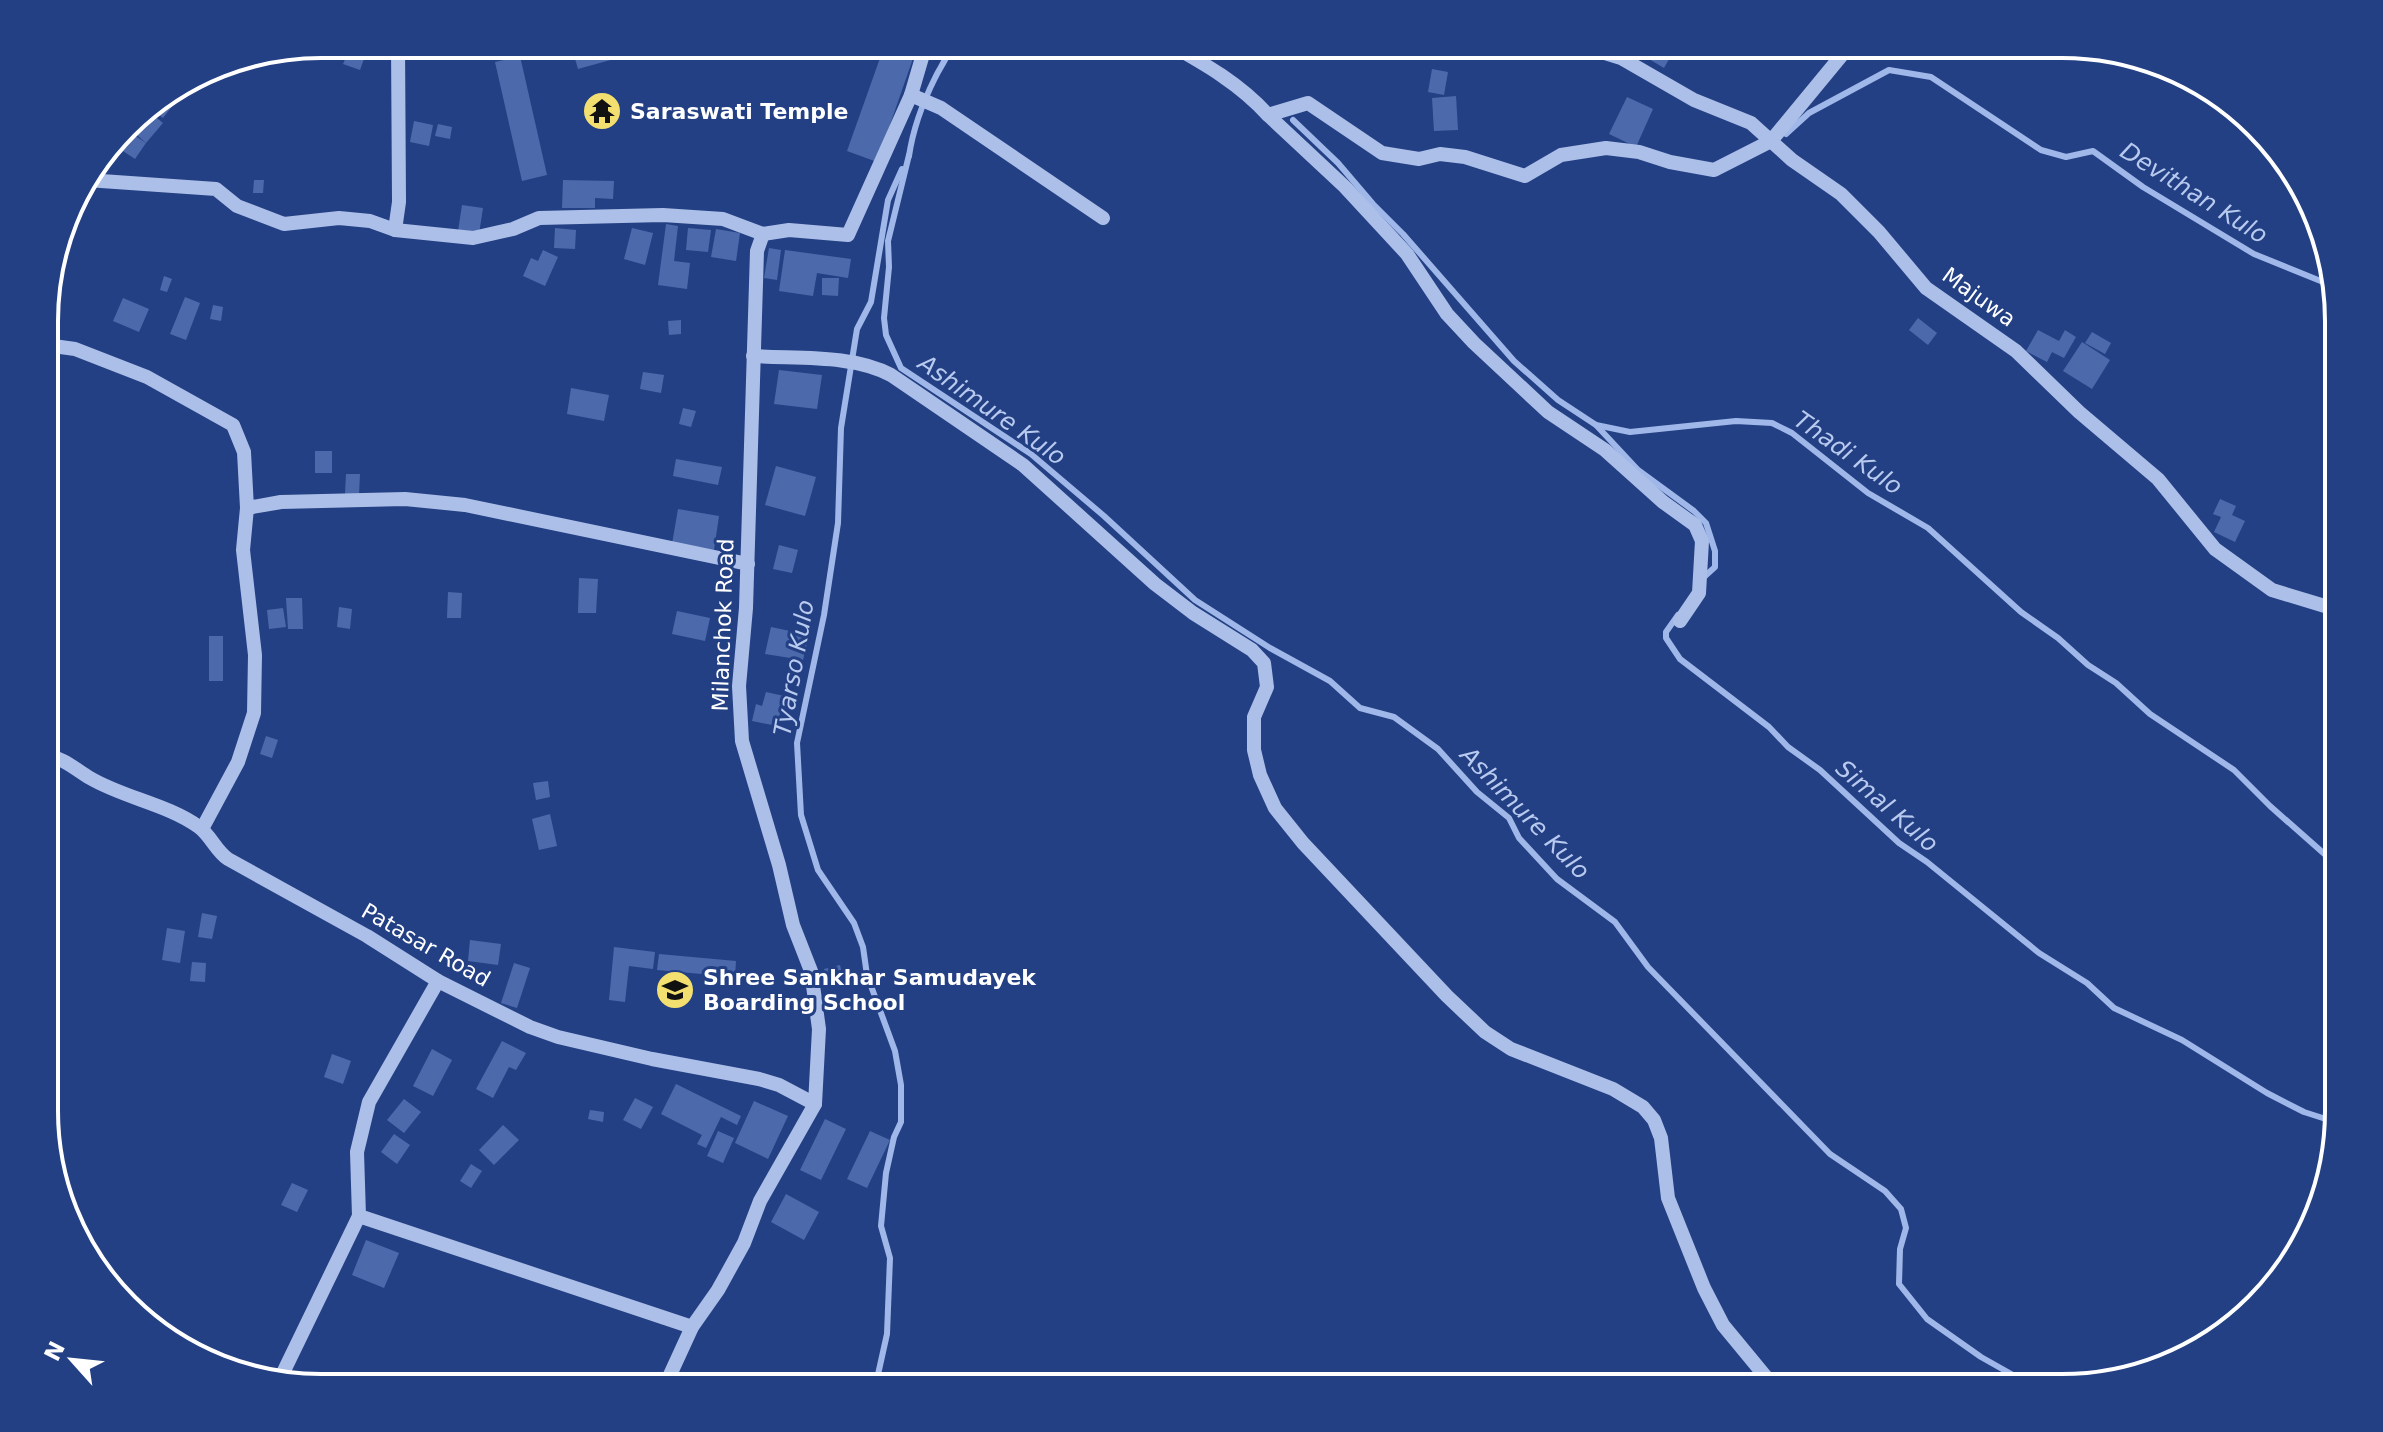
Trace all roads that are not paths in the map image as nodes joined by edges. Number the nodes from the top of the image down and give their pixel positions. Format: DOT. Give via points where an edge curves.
graph roads {
  1 [pos="398,58"];
  2 [pos="922,58"];
  3 [pos="1193,58"];
  4 [pos="1621,58"];
  5 [pos="1839,58"];
  6 [pos="911,95"];
  7 [pos="1272,114"];
  8 [pos="1771,141"];
  9 [pos="99,181"];
  10 [pos="1103,218"];
  11 [pos="395,230"];
  12 [pos="763,234"];
  13 [pos="58,347"];
  14 [pos="753,356"];
  15 [pos="247,508"];
  16 [pos="748,564"];
  17 [pos="2324,606"];
  18 [pos="1680,621"];
  19 [pos="58,758"];
  20 [pos="202,829"];
  21 [pos="438,981"];
  22 [pos="815,1104"];
  23 [pos="359,1216"];
  24 [pos="692,1327"];
  25 [pos="284,1371"];
  26 [pos="1763,1373"];
  27 [pos="671,1374"];
  1 -- 11 [label="street"];
  2 -- 6 [label="street"];
  3 -- 7 [label="street"];
  4 -- 8 [label="street, Majuwa" via="1694,100 1751,123"];
  5 -- 8 [label="street"];
  6 -- 10 [label="street" via="941,108"];
  6 -- 12 [label="street" via="848,235 789,230"];
  7 -- 8 [label="street" via="1308,103 1382,153 1419,159 1440,154 1465,157 1525,176 1561,155 1606,148 1714,170"];
  7 -- 18 [label="street" via="1407,254 1447,314 1474,343 1548,412 1605,450 1695,525 1702,541 1699,593"];
  8 -- 17 [label="street, Majuwa" via="1841,194 1926,288 2016,351 2158,479 2215,549 2272,590"];
  9 -- 11 [label="street" via="216,189 237,206 284,224 339,218"];
  11 -- 12 [label="street" via="473,238 539,218 663,215 723,219"];
  12 -- 14 [label="street, Milanchok Road" via="757,251"];
  13 -- 15 [label="street" via="147,377 233,425 244,452"];
  14 -- 16 [label="street, Milanchok Road"];
  14 -- 26 [label="street" via="875,367 1023,465 1155,584 1252,650 1264,663 1267,687 1254,717 1254,750 1275,808 1485,1032 1511,1049 1613,1089 1643,1107 1661,1138 1668,1198 1704,1288 1723,1325"];
  15 -- 16 [label="street" via="281,502 405,499 465,505"];
  15 -- 20 [label="street" via="243,550 255,655 254,713 238,762"];
  16 -- 22 [label="street, Milanchok Road" via="739,686 742,741 793,925 811,971 819,1029"];
  19 -- 20 [label="street, Patasar Road"];
  20 -- 21 [label="street, Patasar Road" via="228,859"];
  21 -- 22 [label="street, Patasar Road" via="558,1037 759,1079"];
  21 -- 23 [label="street" via="369,1102 357,1152"];
  22 -- 24 [label="street" via="760,1201 744,1243"];
  23 -- 24 [label="street"];
  23 -- 25 [label="street"];
  24 -- 27 [label="street"];
}
